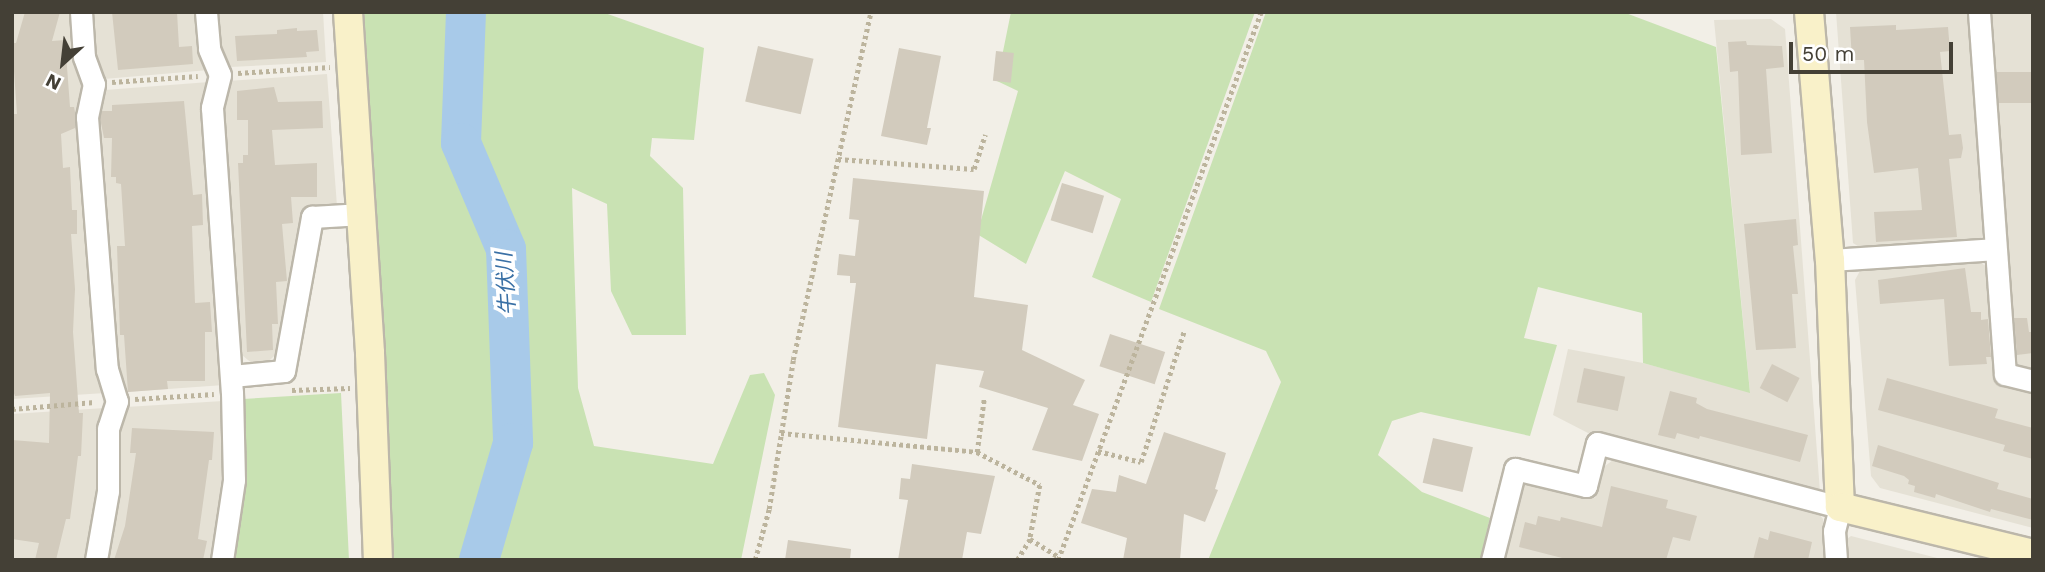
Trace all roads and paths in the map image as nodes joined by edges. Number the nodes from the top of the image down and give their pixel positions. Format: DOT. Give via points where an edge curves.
graph roads {
  1 [pos="81,12"];
  2 [pos="206,12"];
  3 [pos="348,12"];
  4 [pos="871,12"];
  5 [pos="1261,12"];
  6 [pos="1809,12"];
  7 [pos="1979,12"];
  8 [pos="985,135"];
  9 [pos="838,159"];
  10 [pos="362,214"];
  11 [pos="1994,249"];
  12 [pos="1830,260"];
  13 [pos="1184,331"];
  14 [pos="232,376"];
  15 [pos="2033,381"];
  16 [pos="984,399"];
  17 [pos="781,433"];
  18 [pos="1098,451"];
  19 [pos="977,452"];
  20 [pos="1840,507"];
  21 [pos="1030,539"];
  22 [pos="2033,554"];
  23 [pos="1059,558"];
  24 [pos="96,560"];
  25 [pos="222,560"];
  26 [pos="378,560"];
  27 [pos="755,560"];
  28 [pos="1017,560"];
  29 [pos="1492,560"];
  30 [pos="1836,560"];
  1 -- 24 [label="street" via="84,57 94,84 87,117 107,369 117,401 108,428 108,491"];
  2 -- 14 [label="street" via="209,49 220,75 212,108"];
  3 -- 10 [label="street"];
  4 -- 9 [label="path"];
  5 -- 18 [label="path"];
  6 -- 12 [label="street"];
  7 -- 11 [label="street"];
  8 -- 9 [label="path" via="974,169"];
  9 -- 17 [label="path"];
  10 -- 14 [label="street" via="312,217 284,371"];
  10 -- 26 [label="street"];
  11 -- 12 [label="street"];
  11 -- 15 [label="street" via="2005,374"];
  12 -- 20 [label="street"];
  13 -- 18 [label="path" via="1141,462"];
  14 -- 25 [label="street" via="234,480"];
  16 -- 19 [label="path"];
  17 -- 19 [label="path"];
  17 -- 27 [label="path"];
  18 -- 23 [label="path"];
  19 -- 21 [label="path" via="1040,485"];
  20 -- 22 [label="street"];
  20 -- 29 [label="street" via="1597,443 1586,486 1515,469"];
  20 -- 30 [label="street" via="1834,530"];
  21 -- 23 [label="path"];
  21 -- 28 [label="path"];
}
